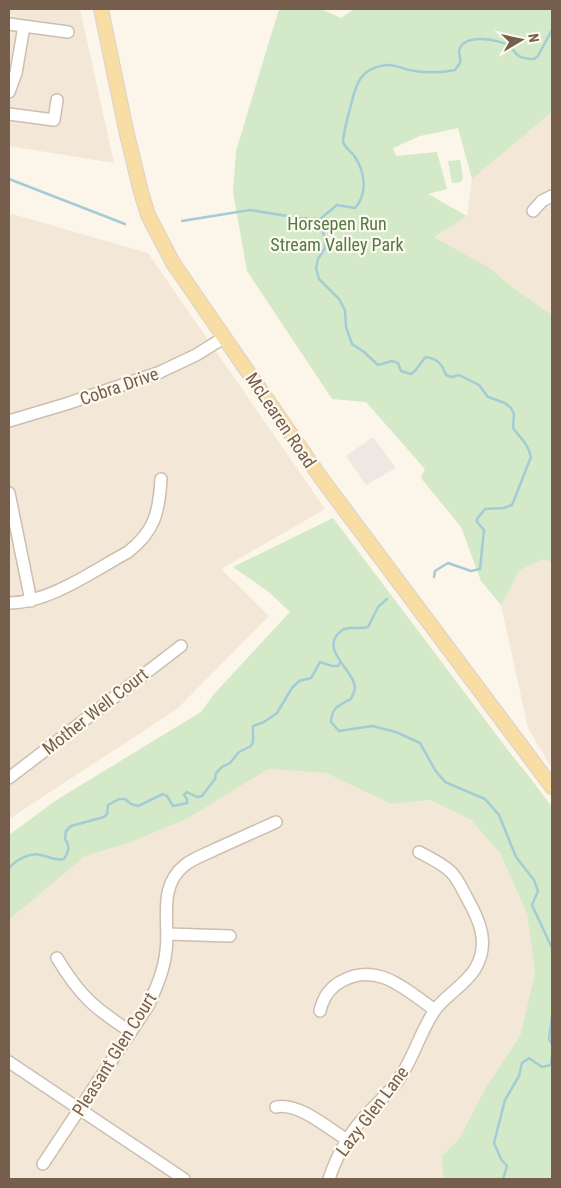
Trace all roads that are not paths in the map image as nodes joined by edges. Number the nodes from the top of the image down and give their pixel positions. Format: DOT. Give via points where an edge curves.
graph roads {
  1 [pos="101,9"];
  2 [pos="9,24"];
  3 [pos="24,26"];
  4 [pos="68,32"];
  5 [pos="9,92"];
  6 [pos="57,100"];
  7 [pos="9,114"];
  8 [pos="552,196"];
  9 [pos="533,211"];
  10 [pos="224,337"];
  11 [pos="9,421"];
  12 [pos="161,479"];
  13 [pos="9,493"];
  14 [pos="31,601"];
  15 [pos="9,603"];
  16 [pos="181,646"];
  17 [pos="9,778"];
  18 [pos="552,787"];
  19 [pos="276,822"];
  20 [pos="419,852"];
  21 [pos="168,934"];
  22 [pos="230,936"];
  23 [pos="57,958"];
  24 [pos="435,1010"];
  25 [pos="320,1012"];
  26 [pos="131,1032"];
  27 [pos="9,1062"];
  28 [pos="276,1107"];
  29 [pos="80,1109"];
  30 [pos="347,1140"];
  31 [pos="43,1164"];
  32 [pos="184,1179"];
  33 [pos="329,1179"];
  1 -- 10 [label="main road, McLearen Road" via="146,209 173,263"];
  2 -- 3 [label="street"];
  3 -- 4 [label="street"];
  3 -- 5 [label="street" via="16,73"];
  6 -- 7 [label="street" via="54,120"];
  8 -- 9 [label="street"];
  10 -- 11 [label="street, Cobra Drive" via="158,373"];
  10 -- 18 [label="main road, McLearen Road" via="326,485"];
  12 -- 14 [label="street" via="157,515 138,545 51,594"];
  13 -- 14 [label="street"];
  14 -- 15 [label="street"];
  16 -- 17 [label="street, Mother Well Court"];
  19 -- 21 [label="street, Pleasant Glen Court" via="192,860 178,872 166,900"];
  20 -- 24 [label="street, Lazy Glen Lane" via="452,872 475,912 482,933 482,951 474,970"];
  21 -- 22 [label="street"];
  21 -- 26 [label="street, Pleasant Glen Court" via="160,979"];
  23 -- 26 [label="street" via="91,1004"];
  24 -- 25 [label="street" via="394,981 367,974 348,978 332,987"];
  24 -- 30 [label="street, Lazy Glen Lane" via="402,1074"];
  26 -- 29 [label="street, Pleasant Glen Court"];
  27 -- 29 [label="street"];
  28 -- 30 [label="street" via="298,1109"];
  29 -- 31 [label="street, Pleasant Glen Court"];
  29 -- 32 [label="street"];
  30 -- 33 [label="street, Lazy Glen Lane"];
}
